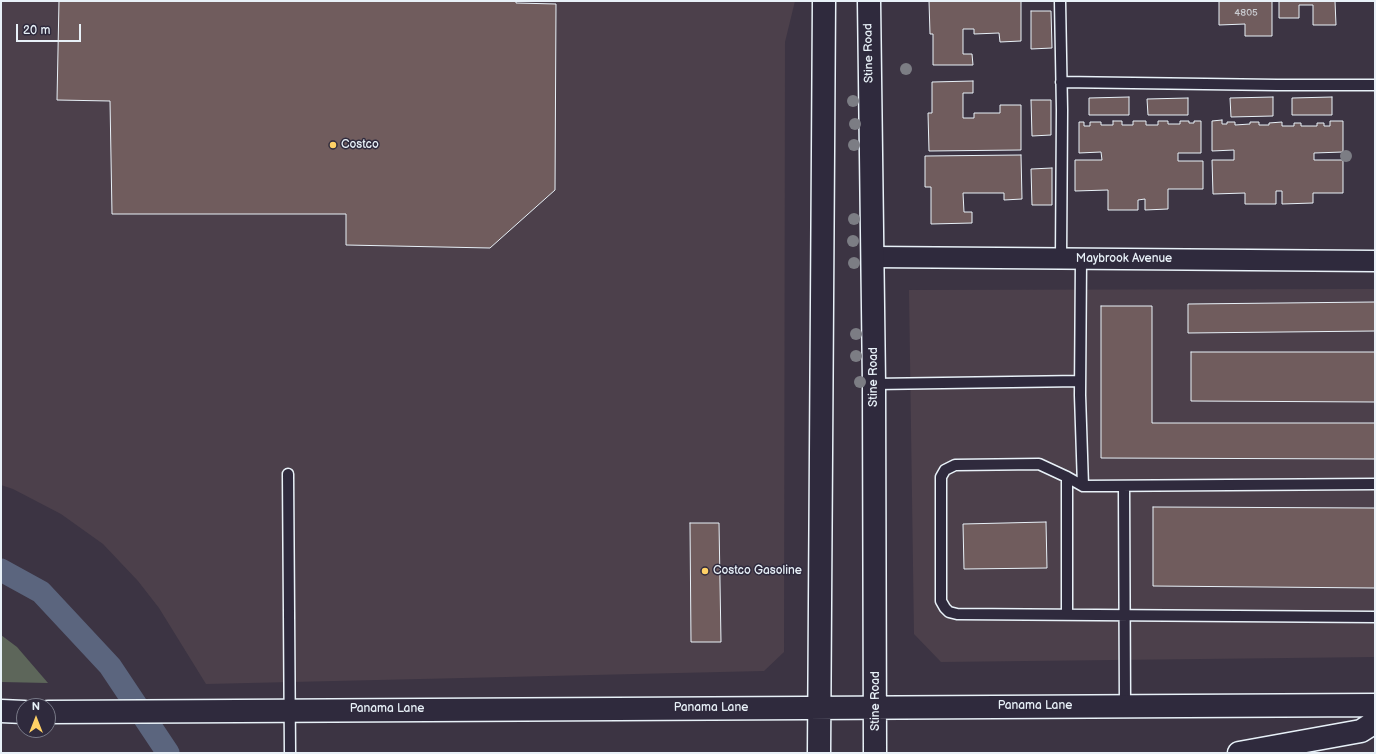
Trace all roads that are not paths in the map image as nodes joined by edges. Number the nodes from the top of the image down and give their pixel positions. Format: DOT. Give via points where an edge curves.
graph roads {
  1 [pos="824,1"];
  2 [pos="867,1"];
  3 [pos="1060,1"];
  4 [pos="1061,82"];
  5 [pos="1375,84"];
  6 [pos="873,257"];
  7 [pos="1061,259"];
  8 [pos="1081,259"];
  9 [pos="1375,261"];
  10 [pos="1080,381"];
  11 [pos="874,384"];
  12 [pos="288,474"];
  13 [pos="1068,477"];
  14 [pos="1375,484"];
  15 [pos="1082,486"];
  16 [pos="1124,486"];
  17 [pos="1067,614"];
  18 [pos="1124,615"];
  19 [pos="1375,617"];
  20 [pos="1375,705"];
  21 [pos="1125,706"];
  22 [pos="876,707"];
  23 [pos="819,708"];
  24 [pos="289,710"];
  25 [pos="1,712"];
  26 [pos="16,712"];
  27 [pos="56,712"];
  28 [pos="1375,722"];
  29 [pos="290,753"];
  30 [pos="819,753"];
  31 [pos="875,753"];
  32 [pos="1239,753"];
  1 -- 23 [label="main road"];
  2 -- 6 [label="main road, Stine Road"];
  3 -- 4 [label="lane"];
  4 -- 5 [label="lane"];
  4 -- 7 [label="lane"];
  6 -- 7 [label="street, Maybrook Avenue"];
  6 -- 11 [label="main road, Stine Road"];
  7 -- 8 [label="street, Maybrook Avenue"];
  8 -- 9 [label="street, Maybrook Avenue"];
  8 -- 10 [label="lane"];
  10 -- 11 [label="lane"];
  10 -- 15 [label="lane"];
  11 -- 22 [label="main road, Stine Road"];
  12 -- 24 [label="lane"];
  13 -- 15 [label="lane"];
  13 -- 17 [label="lane"];
  13 -- 17 [label="lane" via="1039,464 955,465 945,470 941,477 941,601 945,608 957,614"];
  14 -- 16 [label="lane"];
  15 -- 16 [label="lane"];
  16 -- 18 [label="lane"];
  17 -- 18 [label="lane"];
  18 -- 19 [label="lane"];
  18 -- 21 [label="lane"];
  20 -- 21 [label="main road, Panama Lane"];
  21 -- 22 [label="main road, Panama Lane"];
  22 -- 23 [label="main road, Panama Lane"];
  22 -- 31 [label="main road, Stine Road"];
  23 -- 24 [label="main road, Panama Lane"];
  23 -- 30 [label="main road"];
  24 -- 27 [label="main road, Panama Lane"];
  24 -- 29 [label="lane"];
  25 -- 26 [label="main road"];
  28 -- 32 [label="main road" via="1361,732"];
}
